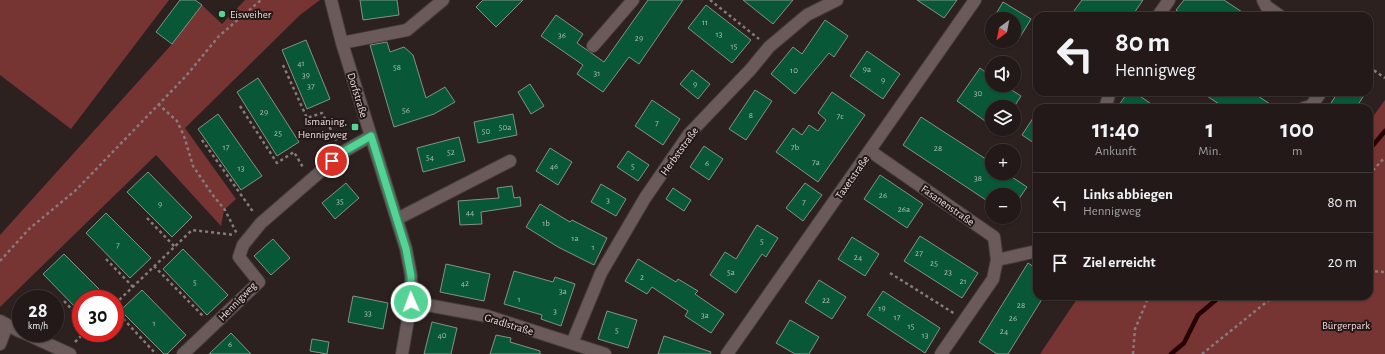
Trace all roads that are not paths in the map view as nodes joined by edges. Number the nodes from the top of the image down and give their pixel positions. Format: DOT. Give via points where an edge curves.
graph roads {
  1 [pos="331,0"];
  2 [pos="443,0"];
  3 [pos="633,0"];
  4 [pos="837,0"];
  5 [pos="975,0"];
  6 [pos="1169,0"];
  7 [pos="1263,0"];
  8 [pos="1161,12"];
  9 [pos="1274,12"];
  10 [pos="342,43"];
  11 [pos="593,46"];
  12 [pos="371,136"];
  13 [pos="870,151"];
  14 [pos="510,161"];
  15 [pos="397,218"];
  16 [pos="1033,251"];
  17 [pos="998,260"];
  18 [pos="411,302"];
  19 [pos="4,323"];
  20 [pos="44,342"];
  21 [pos="572,343"];
  22 [pos="0,344"];
  23 [pos="70,354"];
  24 [pos="183,354"];
  25 [pos="402,354"];
  26 [pos="605,354"];
  27 [pos="727,354"];
  28 [pos="941,354"];
  1 -- 10 [label="street, Dorfstraße"];
  2 -- 10 [label="street" via="407,30"];
  3 -- 11 [label="street"];
  4 -- 21 [label="street, Herbststraße" via="807,15 769,47 689,134 645,198 601,272"];
  5 -- 13 [label="street, Taxetstraße"];
  6 -- 8 [label="street"];
  7 -- 9 [label="street"];
  10 -- 12 [label="street, Dorfstraße"];
  12 -- 15 [label="street, Dorfstraße"];
  12 -- 24 [label="street, Hennigweg" via="343,152 240,240 239,257 259,282"];
  13 -- 17 [label="street, Fasanenstraße" via="994,237"];
  13 -- 27 [label="street, Taxetstraße"];
  14 -- 15 [label="street"];
  15 -- 18 [label="street, Dorfstraße" via="411,276"];
  16 -- 17 [label="street"];
  17 -- 28 [label="street, Fasanenstraße" via="993,279"];
  18 -- 21 [label="street, Gradlstraße" via="487,316"];
  18 -- 25 [label="street, Dorfstraße"];
  19 -- 22 [label="street"];
  20 -- 23 [label="street"];
  21 -- 26 [label="street, Gradlstraße"];
}
